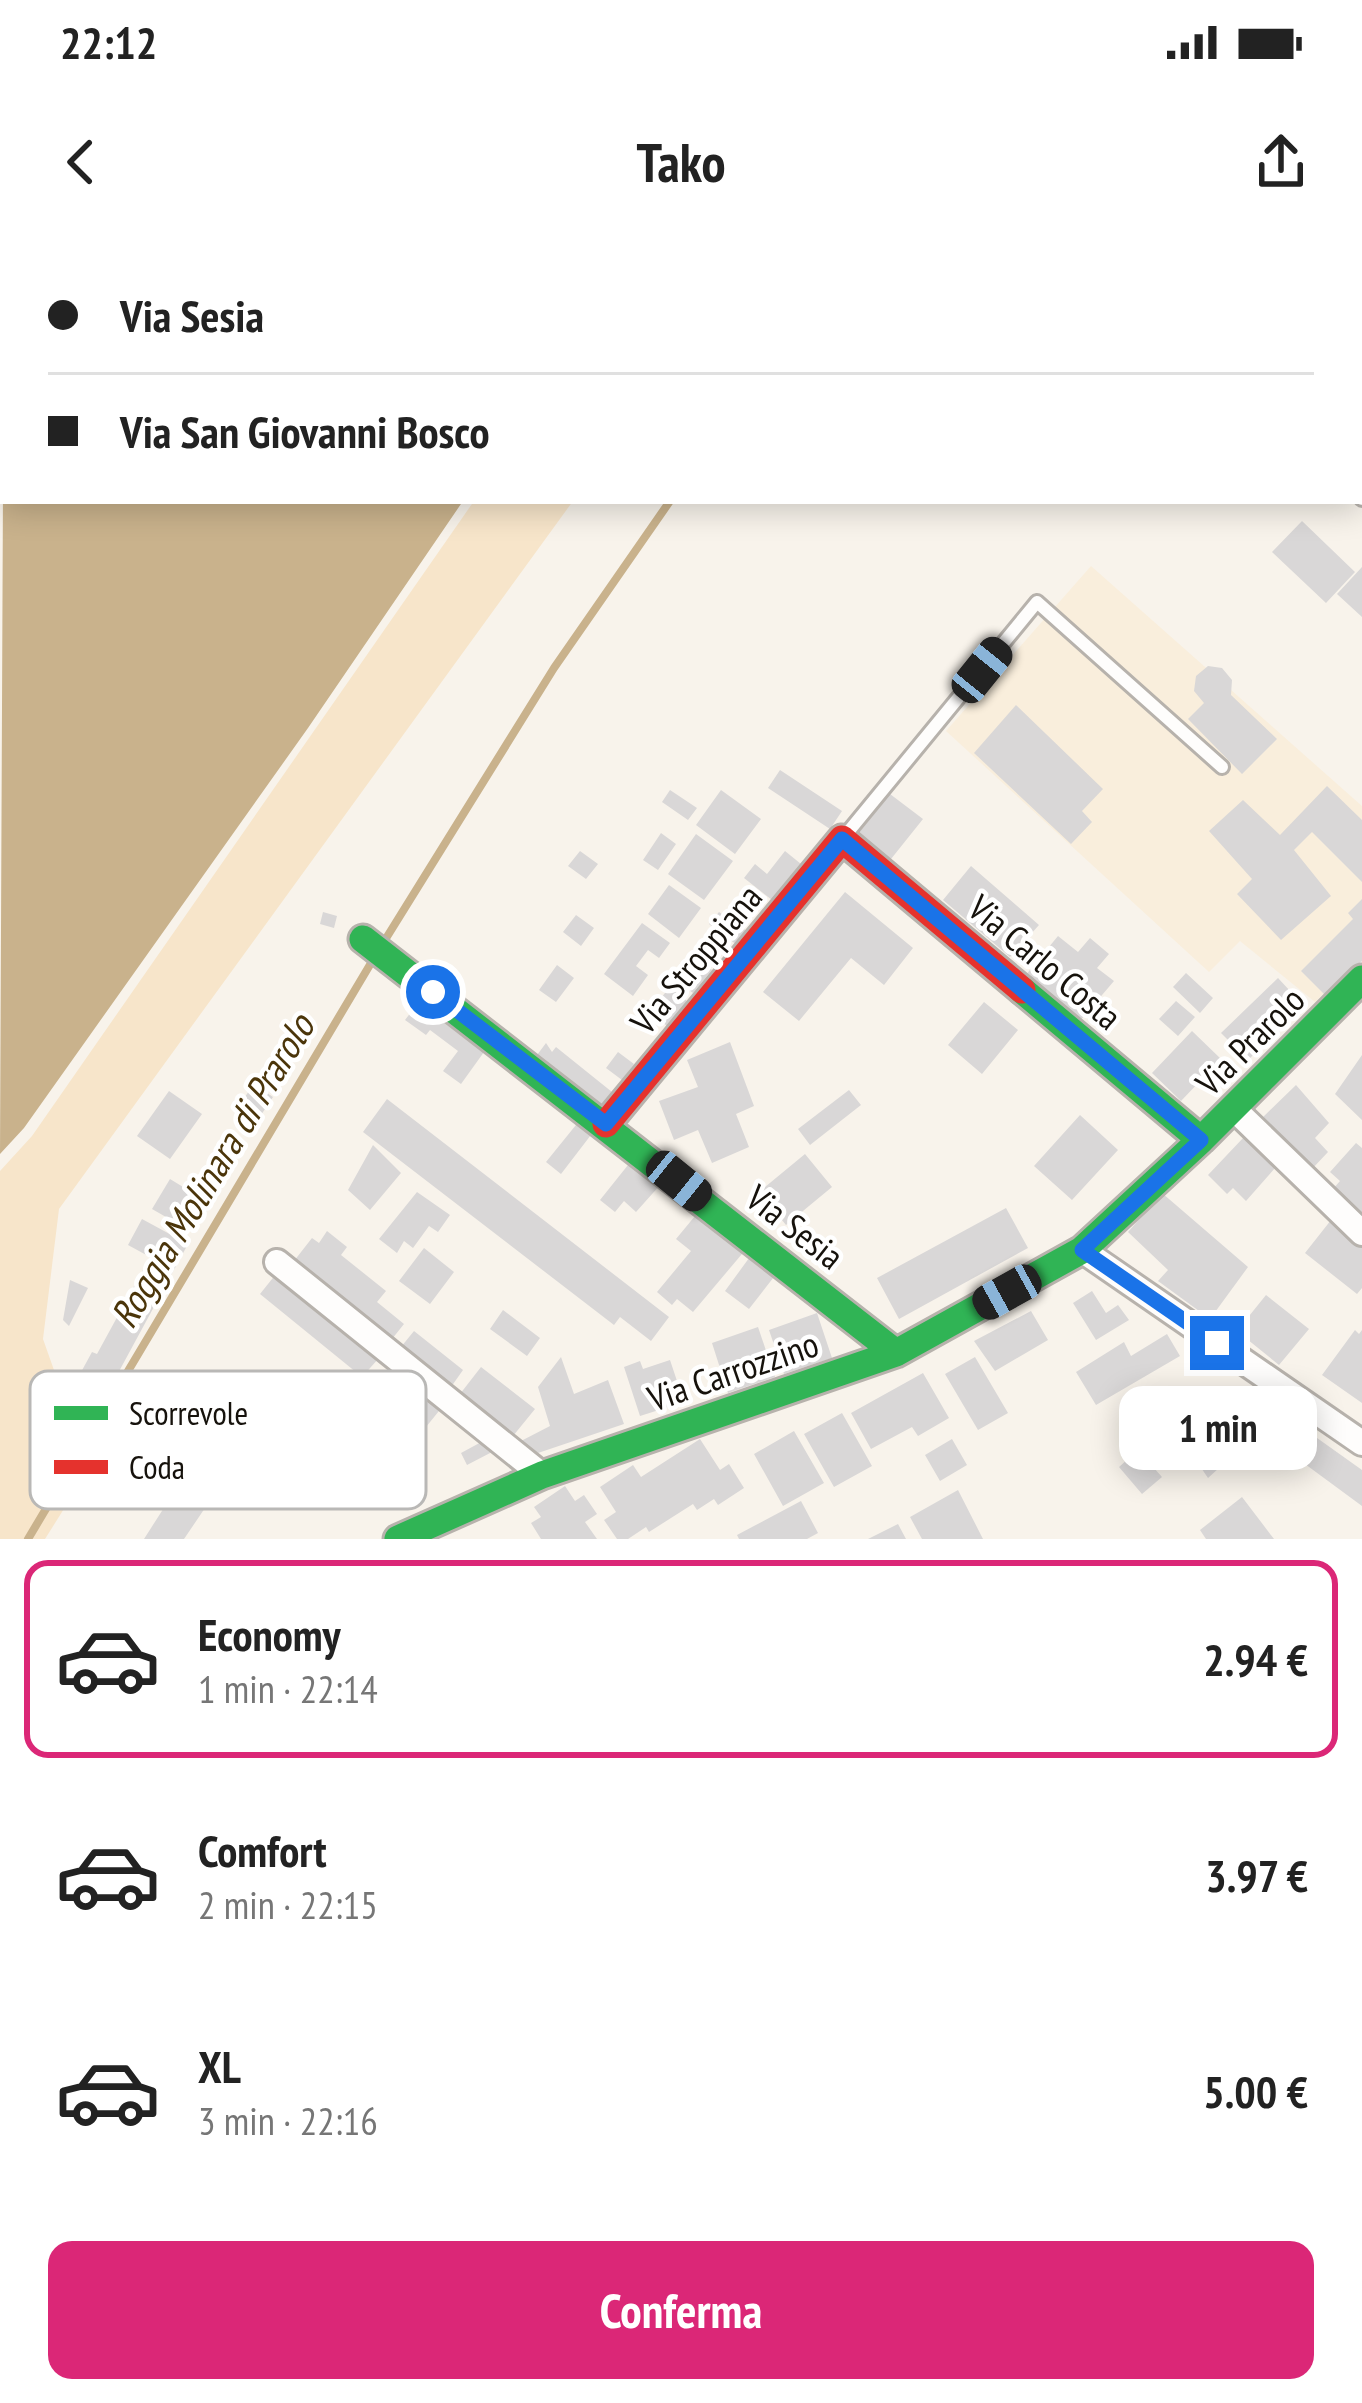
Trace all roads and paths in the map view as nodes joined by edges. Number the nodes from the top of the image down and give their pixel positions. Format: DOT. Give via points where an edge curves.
graph roads {
  1 [pos="1222,767"];
  2 [pos="842,839"];
  3 [pos="364,939"];
  4 [pos="1362,979"];
  5 [pos="1234,1108"];
  6 [pos="606,1124"];
  7 [pos="1201,1140"];
  8 [pos="1362,1233"];
  9 [pos="1082,1250"];
  10 [pos="277,1262"];
  11 [pos="896,1353"];
  12 [pos="413,1371"];
  13 [pos="426,1382"];
  14 [pos="1362,1443"];
  15 [pos="542,1475"];
  16 [pos="398,1539"];
  1 -- 2 [label="lane" via="1037,602"];
  2 -- 6 [label="street, Via Stroppiana"];
  2 -- 7 [label="street, Via Carlo Costa"];
  3 -- 6 [label="street, Via Sesia"];
  4 -- 5 [label="street, Via Prarolo"];
  5 -- 7 [label="street, Via Prarolo"];
  5 -- 8 [label="street"];
  6 -- 11 [label="street, Via Sesia"];
  7 -- 9 [label="street, Via Prarolo"];
  9 -- 11 [label="street, Via Carrozzino"];
  9 -- 14 [label="street"];
  10 -- 12 [label="street"];
  11 -- 15 [label="street, Via Carrozzino"];
  13 -- 15 [label="street"];
  15 -- 16 [label="street, Via Carrozzino"];
}
